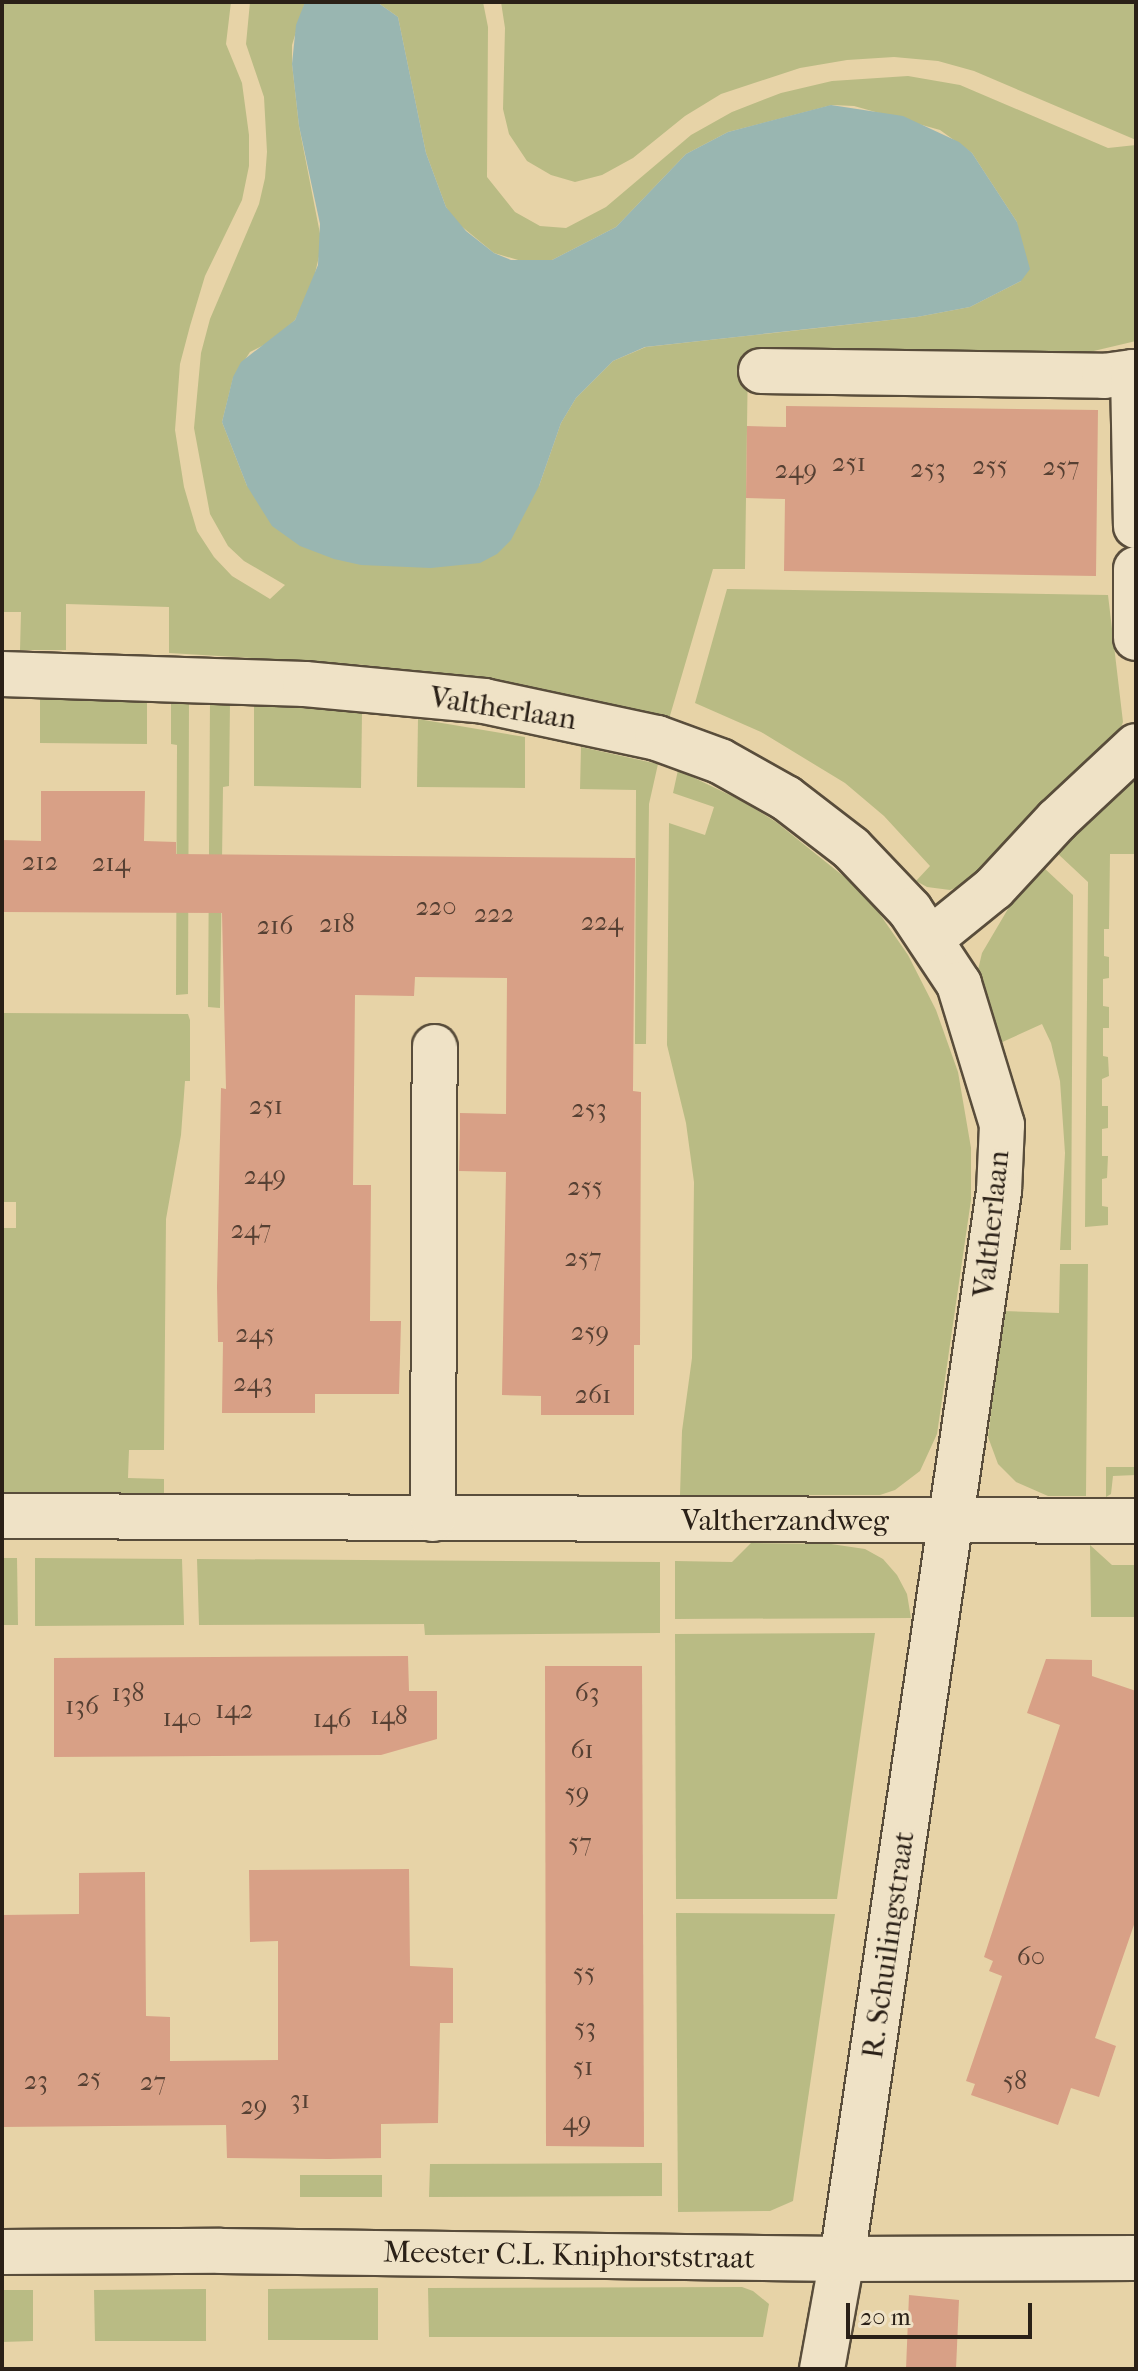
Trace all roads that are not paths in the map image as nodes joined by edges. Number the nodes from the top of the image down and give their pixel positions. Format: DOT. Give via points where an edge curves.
graph roads {
  1 [pos="761,371"];
  2 [pos="1135,372"];
  3 [pos="1136,526"];
  4 [pos="1136,569"];
  5 [pos="1136,638"];
  6 [pos="2,674"];
  7 [pos="1136,746"];
  8 [pos="931,939"];
  9 [pos="435,1047"];
  10 [pos="2,1516"];
  11 [pos="433,1519"];
  12 [pos="952,1521"];
  13 [pos="1136,1521"];
  14 [pos="2,2252"];
  15 [pos="1136,2258"];
  16 [pos="842,2259"];
  17 [pos="822,2369"];
  1 -- 2 [label="street" via="1104,376"];
  2 -- 3 [label="street"];
  4 -- 5 [label="street"];
  6 -- 8 [label="street, Valtherlaan" via="335,686 484,701 657,738 720,761 786,798 851,848"];
  7 -- 8 [label="street" via="994,888"];
  8 -- 12 [label="street, Valtherlaan" via="959,984 1002,1125 999,1191"];
  9 -- 11 [label="street"];
  10 -- 11 [label="street, Valtherzandweg"];
  11 -- 12 [label="street, Valtherzandweg"];
  12 -- 13 [label="street, Valtherzandweg"];
  12 -- 16 [label="street, R. Schuilingstraat"];
  14 -- 16 [label="street, Meester C.L. Kniphorststraat"];
  15 -- 16 [label="street, Meester C.L. Kniphorststraat"];
  16 -- 17 [label="street, R. Schuilingstraat"];
}
